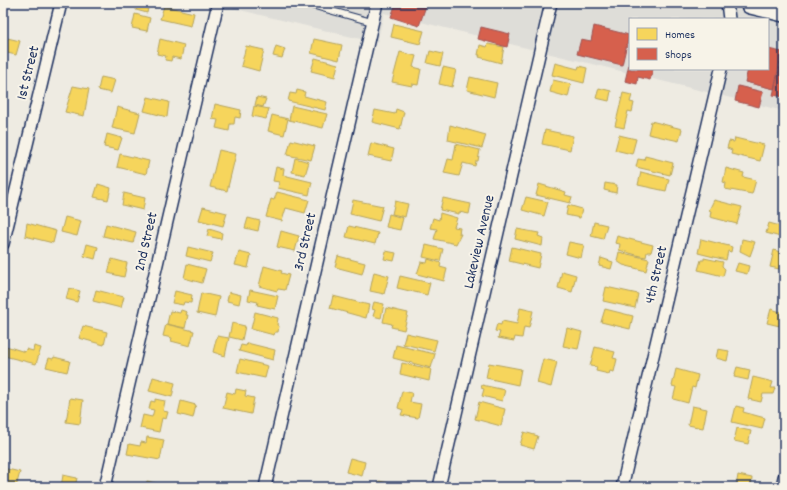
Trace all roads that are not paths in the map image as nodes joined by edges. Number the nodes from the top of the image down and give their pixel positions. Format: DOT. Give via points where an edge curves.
graph roads {
  1 [pos="62,3"];
  2 [pos="218,3"];
  3 [pos="304,3"];
  4 [pos="377,3"];
  5 [pos="551,3"];
  6 [pos="727,3"];
  7 [pos="751,3"];
  8 [pos="784,11"];
  9 [pos="729,18"];
  10 [pos="372,22"];
  11 [pos="721,70"];
  12 [pos="3,244"];
  13 [pos="784,477"];
  14 [pos="105,487"];
  15 [pos="264,487"];
  16 [pos="439,487"];
  17 [pos="622,487"];
  18 [pos="782,487"];
  1 -- 12 [label="street, 1st Street"];
  2 -- 14 [label="street, 2nd Street"];
  3 -- 10 [label="lane"];
  4 -- 10 [label="street, 3rd Street"];
  5 -- 16 [label="street, Lakeview Avenue"];
  6 -- 9 [label="street"];
  7 -- 8 [label="highway"];
  10 -- 15 [label="street, 3rd Street"];
  11 -- 17 [label="street, 4th Street"];
  13 -- 18 [label="street"];
}
